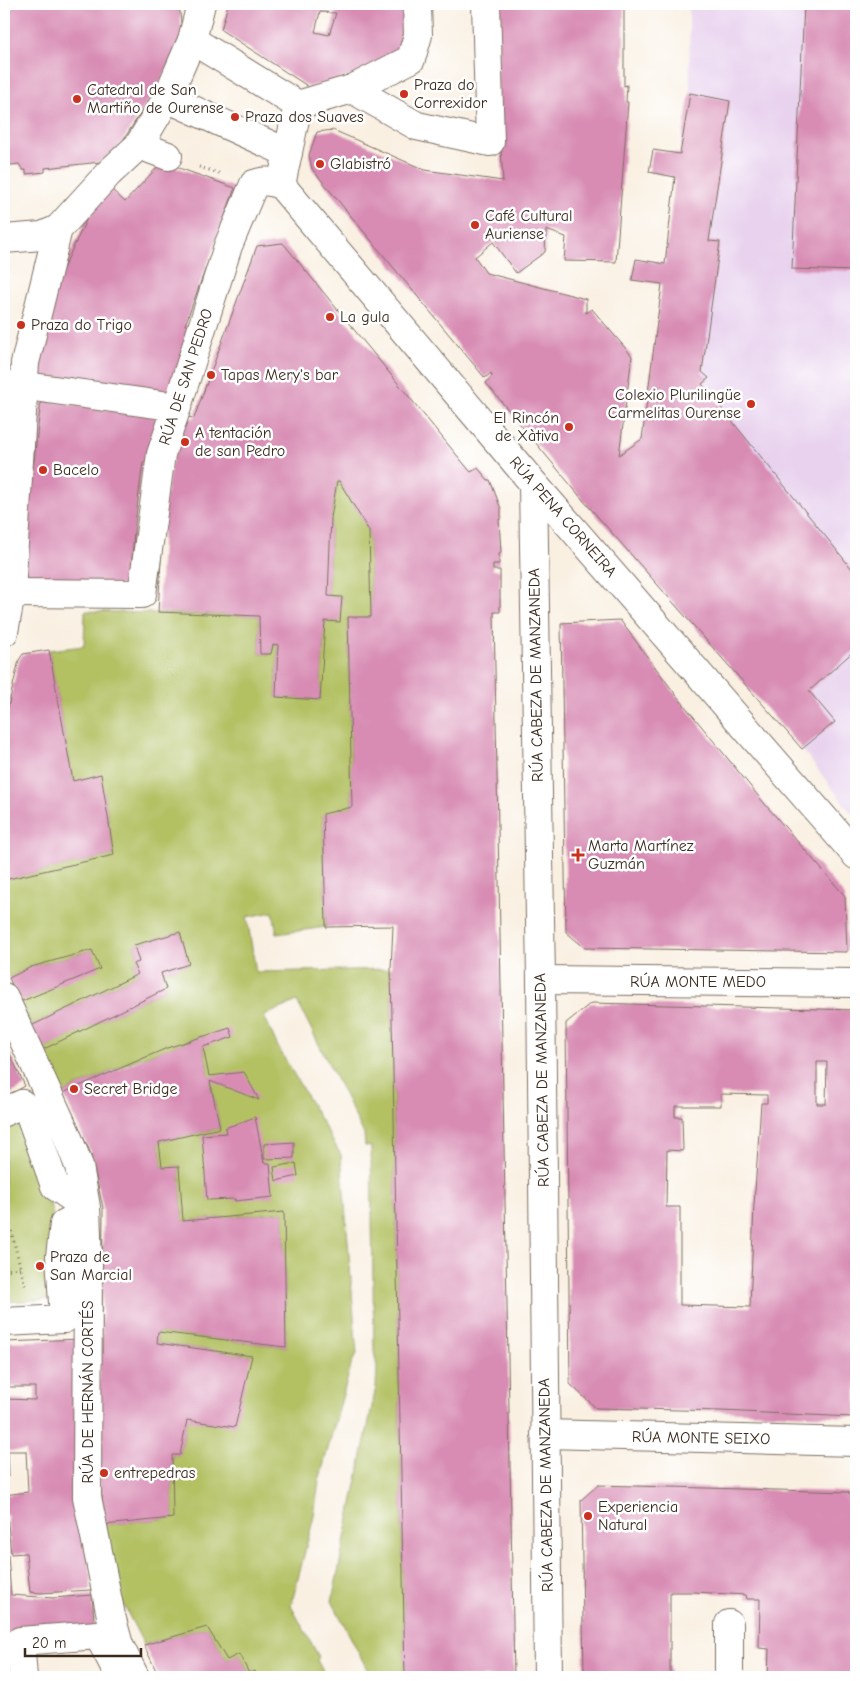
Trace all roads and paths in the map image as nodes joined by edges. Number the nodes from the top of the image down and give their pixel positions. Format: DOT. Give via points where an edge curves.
graph roads {
  1 [pos="201,4"];
  2 [pos="417,4"];
  3 [pos="486,4"];
  4 [pos="192,40"];
  5 [pos="352,89"];
  6 [pos="167,98"];
  7 [pos="304,104"];
  8 [pos="138,145"];
  9 [pos="288,153"];
  10 [pos="168,156"];
  11 [pos="261,183"];
  12 [pos="58,229"];
  13 [pos="4,239"];
  14 [pos="13,385"];
  15 [pos="178,408"];
  16 [pos="533,483"];
  17 [pos="11,594"];
  18 [pos="4,632"];
  19 [pos="856,855"];
  20 [pos="540,980"];
  21 [pos="856,983"];
  22 [pos="4,997"];
  23 [pos="4,1112"];
  24 [pos="4,1202"];
  25 [pos="85,1209"];
  26 [pos="6,1218"];
  27 [pos="26,1292"];
  28 [pos="4,1322"];
  29 [pos="545,1434"];
  30 [pos="856,1442"];
  31 [pos="728,1624"];
  32 [pos="108,1658"];
  33 [pos="23,1677"];
  34 [pos="120,1677"];
  35 [pos="135,1677"];
  36 [pos="548,1677"];
  37 [pos="729,1677"];
  1 -- 4 [label="street"];
  2 -- 5 [label="street" via="418,36 411,59"];
  3 -- 5 [label="street" via="490,142 417,126"];
  4 -- 6 [label="street"];
  4 -- 7 [label="street"];
  5 -- 7 [label="street"];
  6 -- 8 [label="street"];
  6 -- 9 [label="street"];
  7 -- 9 [label="street"];
  8 -- 10 [label="street"];
  8 -- 12 [label="street"];
  9 -- 11 [label="street"];
  10 -- 11 [label="path"];
  11 -- 15 [label="street, RÚA DE SAN PEDRO" via="228,246"];
  11 -- 16 [label="street, RÚA PENA CORNEIRA"];
  12 -- 13 [label="street" via="42,236"];
  12 -- 14 [label="street" via="24,363"];
  14 -- 15 [label="street"];
  14 -- 17 [label="street"];
  15 -- 17 [label="street, RÚA DE SAN PEDRO" via="161,454 142,594"];
  16 -- 19 [label="street, RÚA PENA CORNEIRA"];
  16 -- 20 [label="street, RÚA CABEZA DE MANZANEDA"];
  17 -- 18 [label="street"];
  20 -- 21 [label="street, RÚA MONTE MEDO"];
  20 -- 29 [label="street, RÚA CABEZA DE MANZANEDA"];
  22 -- 25 [label="street, RÚA DE HERNÁN CORTÉS" via="79,1166"];
  23 -- 25 [label="street" via="22,1104 28,1109 55,1186"];
  24 -- 26 [label="path"];
  25 -- 28 [label="street" via="64,1224 60,1256 64,1319"];
  25 -- 32 [label="street, RÚA DE HERNÁN CORTÉS" via="89,1314 87,1497 111,1616"];
  26 -- 27 [label="path"];
  29 -- 30 [label="street, RÚA MONTE SEIXO"];
  29 -- 36 [label="street, RÚA CABEZA DE MANZANEDA"];
  31 -- 37 [label="street"];
  32 -- 33 [label="street" via="98,1635 20,1642"];
  32 -- 34 [label="street"];
  32 -- 35 [label="street, RÚA DE HERNÁN CORTÉS"];
}
